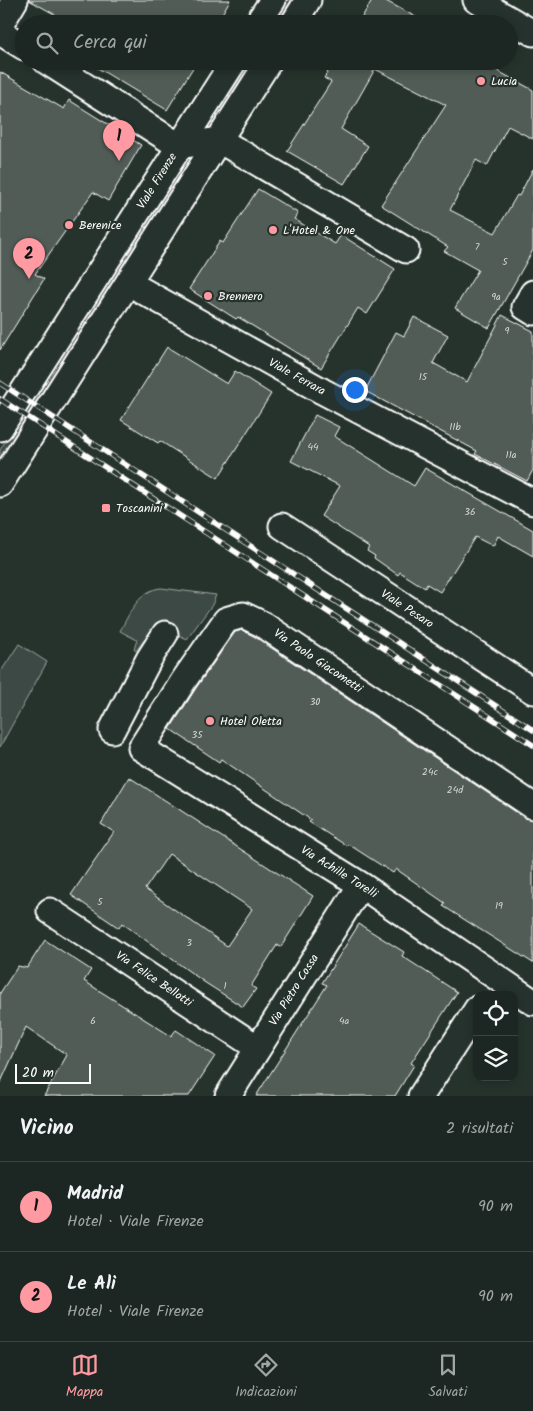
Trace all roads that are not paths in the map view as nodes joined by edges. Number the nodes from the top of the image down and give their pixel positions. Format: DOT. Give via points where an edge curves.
graph roads {
  1 [pos="15,0"];
  2 [pos="273,0"];
  3 [pos="308,0"];
  4 [pos="476,0"];
  5 [pos="264,15"];
  6 [pos="299,15"];
  7 [pos="502,15"];
  8 [pos="518,24"];
  9 [pos="0,25"];
  10 [pos="0,32"];
  11 [pos="533,33"];
  12 [pos="15,41"];
  13 [pos="60,70"];
  14 [pos="228,70"];
  15 [pos="263,70"];
  16 [pos="219,140"];
  17 [pos="179,146"];
  18 [pos="406,250"];
  19 [pos="141,290"];
  20 [pos="533,293"];
  21 [pos="533,312"];
  22 [pos="0,428"];
  23 [pos="0,484"];
  24 [pos="533,502"];
  25 [pos="282,526"];
  26 [pos="165,634"];
  27 [pos="149,659"];
  28 [pos="184,680"];
  29 [pos="533,691"];
  30 [pos="112,730"];
  31 [pos="141,748"];
  32 [pos="533,806"];
  33 [pos="361,885"];
  34 [pos="50,910"];
  35 [pos="491,986"];
  36 [pos="533,1002"];
  37 [pos="473,1015"];
  38 [pos="258,1048"];
  39 [pos="228,1096"];
  40 [pos="421,1096"];
  1 -- 9 [label="street"];
  2 -- 5 [label="street"];
  3 -- 6 [label="street"];
  4 -- 7 [label="street"];
  8 -- 11 [label="street"];
  10 -- 12 [label="street"];
  13 -- 17 [label="street"];
  14 -- 17 [label="street, Viale Firenze"];
  15 -- 16 [label="street"];
  16 -- 17 [label="street"];
  16 -- 18 [label="street"];
  16 -- 23 [label="street"];
  17 -- 22 [label="street, Viale Firenze"];
  19 -- 24 [label="street, Viale Ferrara" via="322,391"];
  20 -- 21 [label="street" via="525,307"];
  25 -- 29 [label="street, Viale Pesaro"];
  26 -- 27 [label="street"];
  27 -- 28 [label="street"];
  27 -- 30 [label="street"];
  28 -- 31 [label="street, Via Paolo Giacometti"];
  28 -- 32 [label="street, Via Paolo Giacometti" via="226,620 243,616 262,624"];
  31 -- 33 [label="street, Via Achille Torelli"];
  33 -- 35 [label="street, Via Achille Torelli"];
  33 -- 38 [label="street, Via Pietro Cossa"];
  34 -- 38 [label="street, Via Felice Bellotti"];
  35 -- 36 [label="street, Via Achille Torelli"];
  37 -- 40 [label="street"];
  38 -- 39 [label="street, Via Pietro Cossa"];
}
